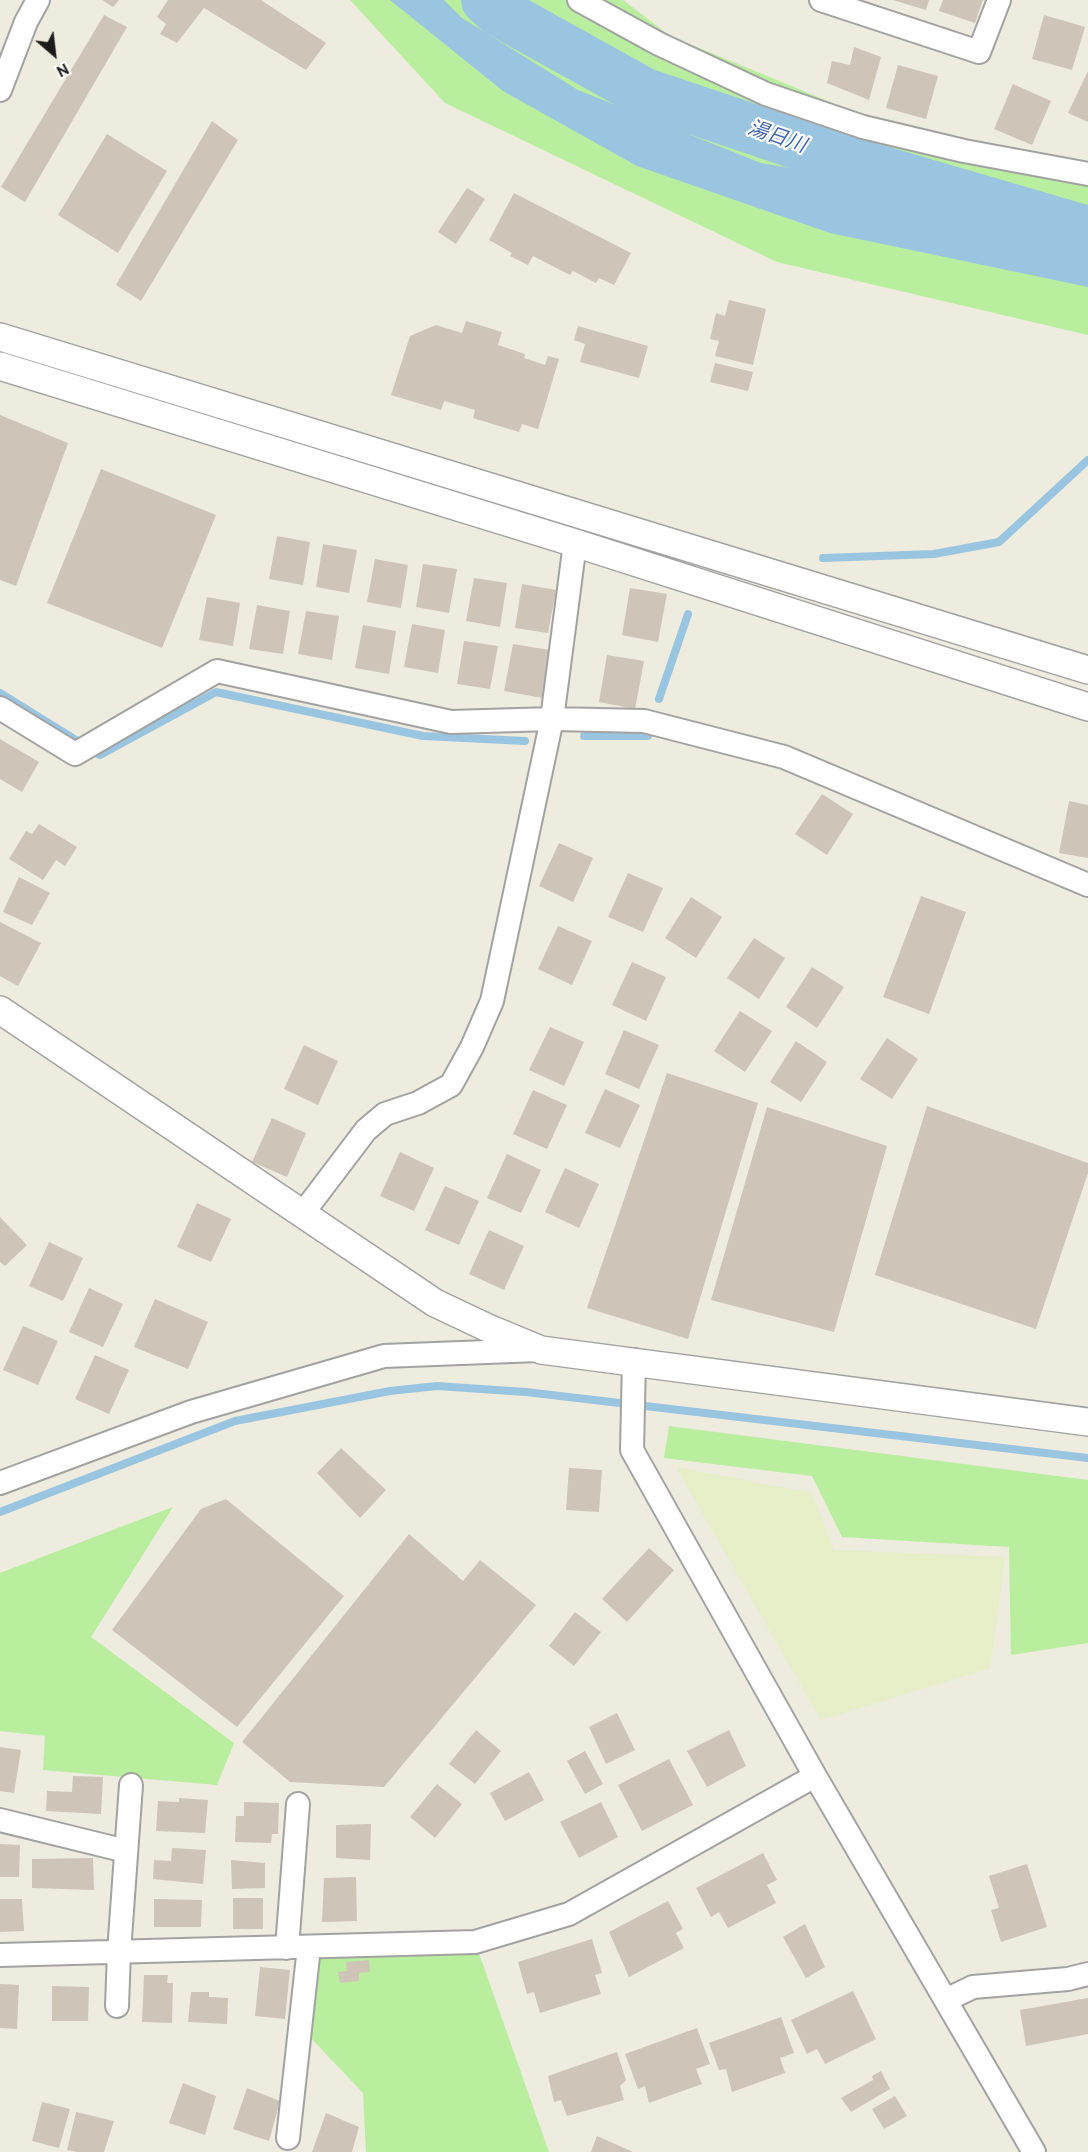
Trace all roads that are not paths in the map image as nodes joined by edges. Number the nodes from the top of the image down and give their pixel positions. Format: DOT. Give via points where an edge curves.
graph roads {
  1 [pos="38,0"];
  2 [pos="579,0"];
  3 [pos="820,0"];
  4 [pos="999,0"];
  5 [pos="0,90"];
  6 [pos="1088,174"];
  7 [pos="0,337"];
  8 [pos="0,366"];
  9 [pos="575,543"];
  10 [pos="1088,670"];
  11 [pos="1088,707"];
  12 [pos="0,708"];
  13 [pos="552,719"];
  14 [pos="1088,885"];
  15 [pos="0,1010"];
  16 [pos="303,1213"];
  17 [pos="542,1350"];
  18 [pos="633,1373"];
  19 [pos="1088,1422"];
  20 [pos="0,1483"];
  21 [pos="815,1776"];
  22 [pos="131,1785"];
  23 [pos="298,1804"];
  24 [pos="0,1820"];
  25 [pos="126,1851"];
  26 [pos="298,1947"];
  27 [pos="119,1952"];
  28 [pos="0,1955"];
  29 [pos="1088,1974"];
  30 [pos="946,2000"];
  31 [pos="117,2006"];
  32 [pos="288,2138"];
  33 [pos="1034,2152"];
  1 -- 5 [label="street"];
  2 -- 6 [label="street" via="744,84 841,120 964,152"];
  3 -- 4 [label="street" via="979,52"];
  7 -- 10 [label="street"];
  8 -- 9 [label="street"];
  9 -- 11 [label="street"];
  9 -- 13 [label="street"];
  12 -- 13 [label="street" via="75,754 217,670 451,722"];
  13 -- 14 [label="street" via="644,721 784,757"];
  13 -- 16 [label="street" via="492,1001 472,1047 451,1085 418,1103 385,1114 366,1130"];
  15 -- 16 [label="street"];
  16 -- 17 [label="street" via="435,1303"];
  17 -- 18 [label="street"];
  17 -- 20 [label="street" via="384,1356 190,1412"];
  18 -- 19 [label="street"];
  18 -- 21 [label="street" via="632,1450"];
  21 -- 26 [label="street" via="569,1914 475,1942"];
  21 -- 30 [label="street"];
  22 -- 25 [label="street"];
  23 -- 26 [label="street"];
  24 -- 25 [label="street"];
  25 -- 27 [label="street"];
  26 -- 27 [label="street"];
  26 -- 32 [label="street"];
  27 -- 28 [label="street"];
  27 -- 31 [label="street"];
  29 -- 30 [label="street" via="973,1987"];
  30 -- 33 [label="street"];
}
